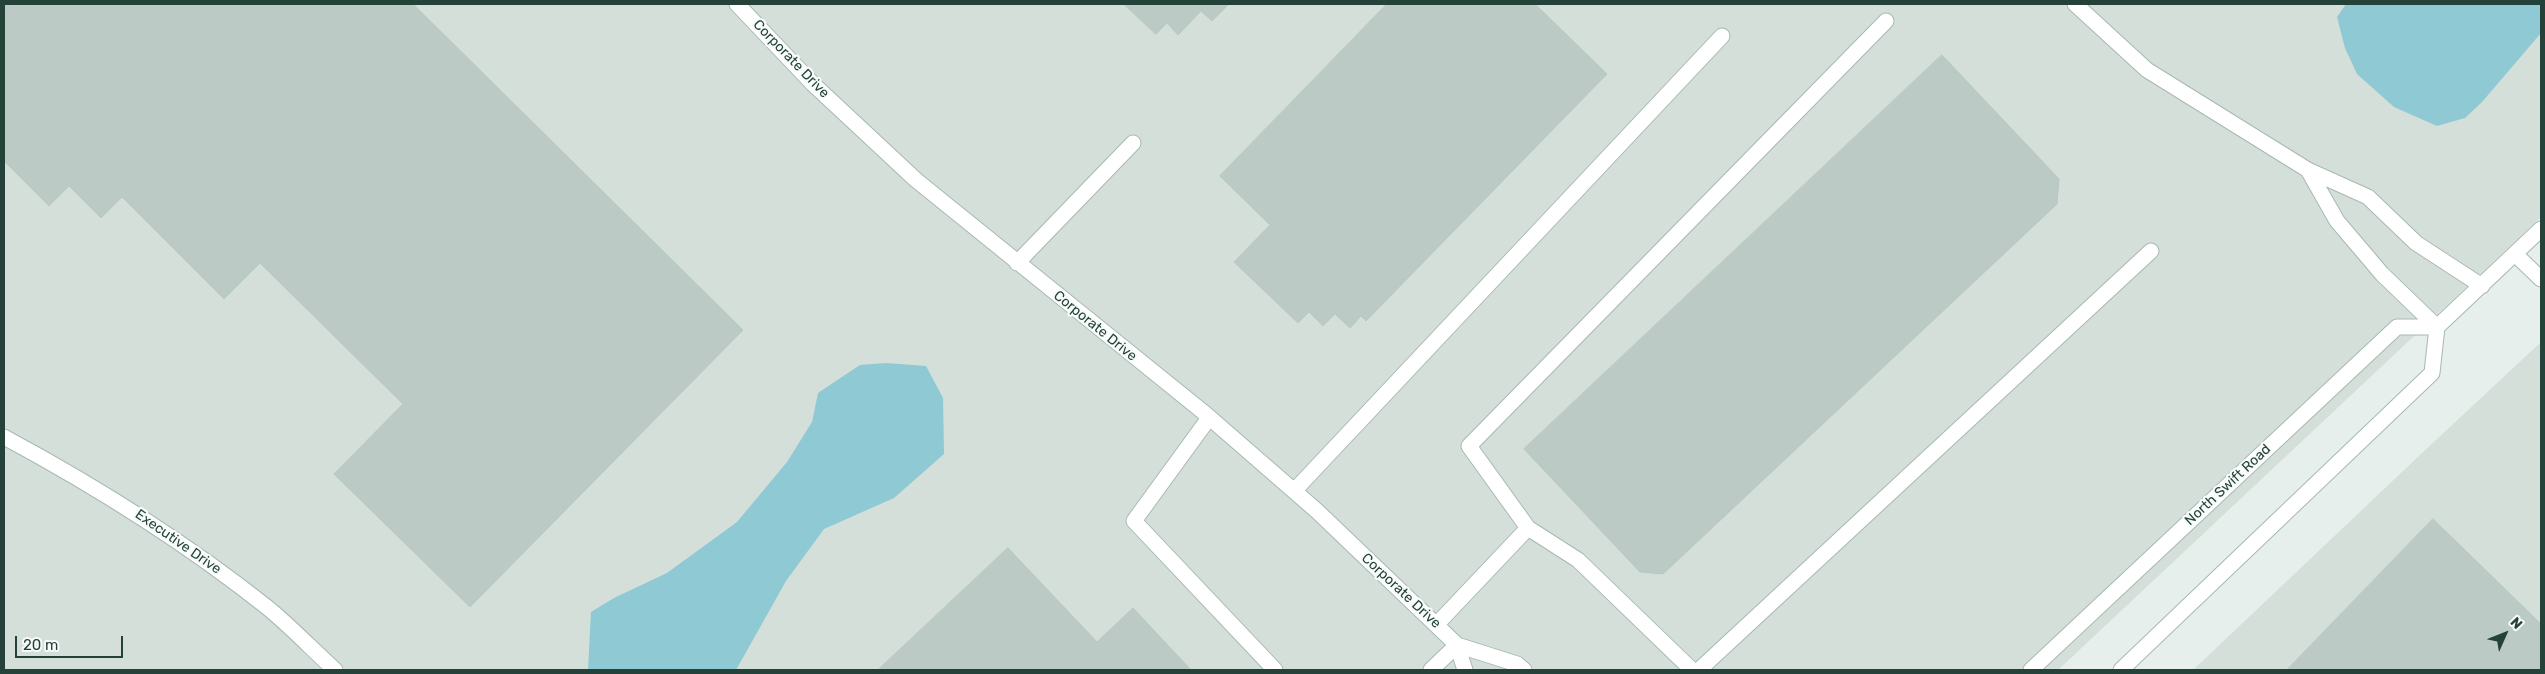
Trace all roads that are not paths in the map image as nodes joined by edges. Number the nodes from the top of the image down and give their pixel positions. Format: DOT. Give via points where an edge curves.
graph roads {
  1 [pos="737,4"];
  2 [pos="2076,4"];
  3 [pos="1886,21"];
  4 [pos="1722,36"];
  5 [pos="1133,143"];
  6 [pos="2308,170"];
  7 [pos="2541,229"];
  8 [pos="2150,251"];
  9 [pos="2515,254"];
  10 [pos="1016,263"];
  11 [pos="2541,279"];
  12 [pos="2482,286"];
  13 [pos="2436,327"];
  14 [pos="1209,418"];
  15 [pos="4,437"];
  16 [pos="1294,492"];
  17 [pos="1528,528"];
  18 [pos="1437,624"];
  19 [pos="1457,644"];
  20 [pos="335,670"];
  21 [pos="1275,670"];
  22 [pos="1431,670"];
  23 [pos="1465,670"];
  24 [pos="1524,670"];
  25 [pos="1692,670"];
  26 [pos="1699,670"];
  27 [pos="2031,670"];
  28 [pos="2121,670"];
  1 -- 10 [label="street, Corporate Drive" via="813,84 916,180"];
  2 -- 6 [label="street" via="2147,70"];
  3 -- 17 [label="street" via="1469,446"];
  4 -- 16 [label="street"];
  5 -- 10 [label="street"];
  6 -- 12 [label="street" via="2368,197 2416,243"];
  6 -- 13 [label="street" via="2337,221 2382,274"];
  7 -- 9 [label="street"];
  8 -- 26 [label="street"];
  9 -- 11 [label="street"];
  9 -- 12 [label="street"];
  10 -- 14 [label="street, Corporate Drive"];
  12 -- 13 [label="street"];
  13 -- 27 [label="street, North Swift Road" via="2397,327"];
  13 -- 28 [label="street" via="2432,373"];
  14 -- 16 [label="street, Corporate Drive"];
  14 -- 21 [label="street" via="1134,521"];
  15 -- 20 [label="street, Executive Drive" via="184,544 270,610"];
  16 -- 18 [label="street, Corporate Drive"];
  17 -- 18 [label="street"];
  17 -- 25 [label="street" via="1578,560"];
  18 -- 19 [label="street, Corporate Drive"];
  19 -- 22 [label="street"];
  19 -- 23 [label="street, Corporate Drive"];
  19 -- 24 [label="street, Corporate Drive" via="1517,664"];
}
